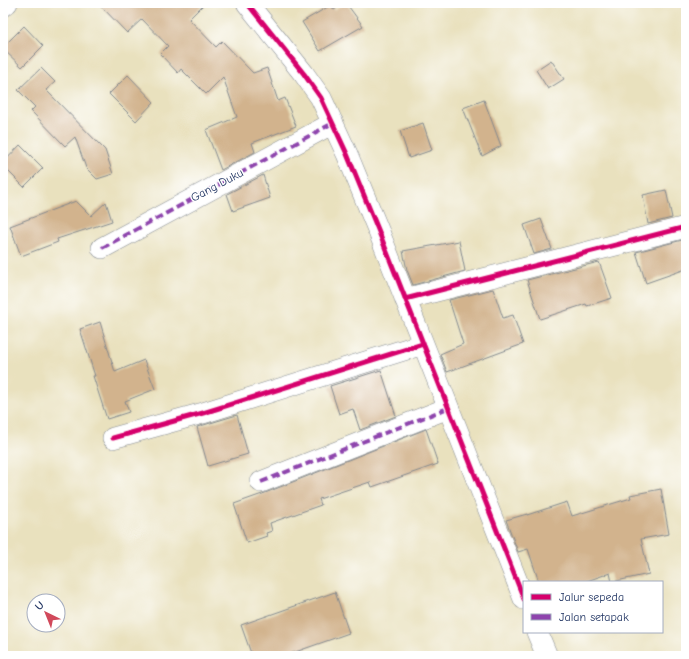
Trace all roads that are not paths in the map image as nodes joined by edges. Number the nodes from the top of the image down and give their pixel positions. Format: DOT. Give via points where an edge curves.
graph roads {
  1 [pos="7,3"];
  2 [pos="247,3"];
  3 [pos="3,6"];
  4 [pos="333,123"];
  5 [pos="686,227"];
  6 [pos="102,248"];
  7 [pos="405,299"];
  8 [pos="423,344"];
  9 [pos="448,408"];
  10 [pos="113,438"];
  11 [pos="261,482"];
  12 [pos="523,597"];
  13 [pos="537,633"];
  14 [pos="547,656"];
  1 -- 3 [label="street"];
  2 -- 4 [label="street" via="304,74 321,98"];
  4 -- 6 [label="street, Gang Duku"];
  4 -- 7 [label="street"];
  5 -- 7 [label="street"];
  7 -- 8 [label="street"];
  8 -- 9 [label="street"];
  8 -- 10 [label="street" via="203,413"];
  9 -- 11 [label="street"];
  9 -- 12 [label="street"];
  13 -- 14 [label="street"];
}
